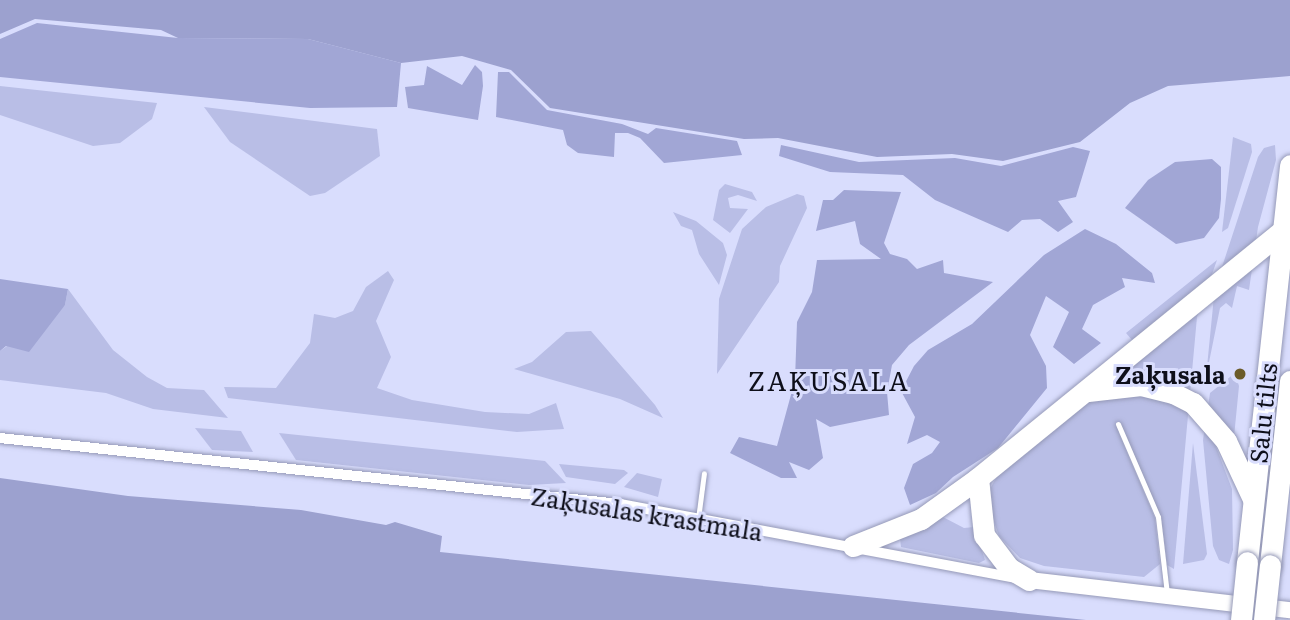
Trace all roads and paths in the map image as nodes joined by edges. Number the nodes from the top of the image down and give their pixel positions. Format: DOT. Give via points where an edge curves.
graph roads {
  1 [pos="1290,164"];
  2 [pos="1282,231"];
  3 [pos="1290,381"];
  4 [pos="1083,393"];
  5 [pos="1118,424"];
  6 [pos="0,438"];
  7 [pos="704,473"];
  8 [pos="978,478"];
  9 [pos="1284,490"];
  10 [pos="1253,499"];
  11 [pos="698,519"];
  12 [pos="853,546"];
  13 [pos="1029,580"];
  14 [pos="1167,597"];
  15 [pos="1290,610"];
  16 [pos="1241,620"];
  17 [pos="1264,620"];
  1 -- 2 [label="highway, Salu tilts"];
  2 -- 4 [label="highway"];
  2 -- 10 [label="highway, Salu tilts"];
  3 -- 9 [label="highway, Salu tilts"];
  4 -- 8 [label="highway"];
  4 -- 10 [label="highway" via="1119,384 1141,385 1193,403 1226,441"];
  5 -- 14 [label="lane" via="1158,517"];
  6 -- 11 [label="street, Zaķusalas krastmala" via="620,504"];
  7 -- 11 [label="lane"];
  8 -- 12 [label="highway" via="921,519"];
  8 -- 13 [label="highway" via="984,536 1009,568"];
  9 -- 17 [label="highway, Salu tilts, bridge"];
  10 -- 16 [label="highway, Salu tilts, bridge"];
  11 -- 12 [label="street, Zaķusalas krastmala"];
  12 -- 13 [label="street, Zaķusalas krastmala" via="952,569"];
  13 -- 14 [label="street, Zaķusalas krastmala"];
  14 -- 15 [label="street, Zaķusalas krastmala"];
}
